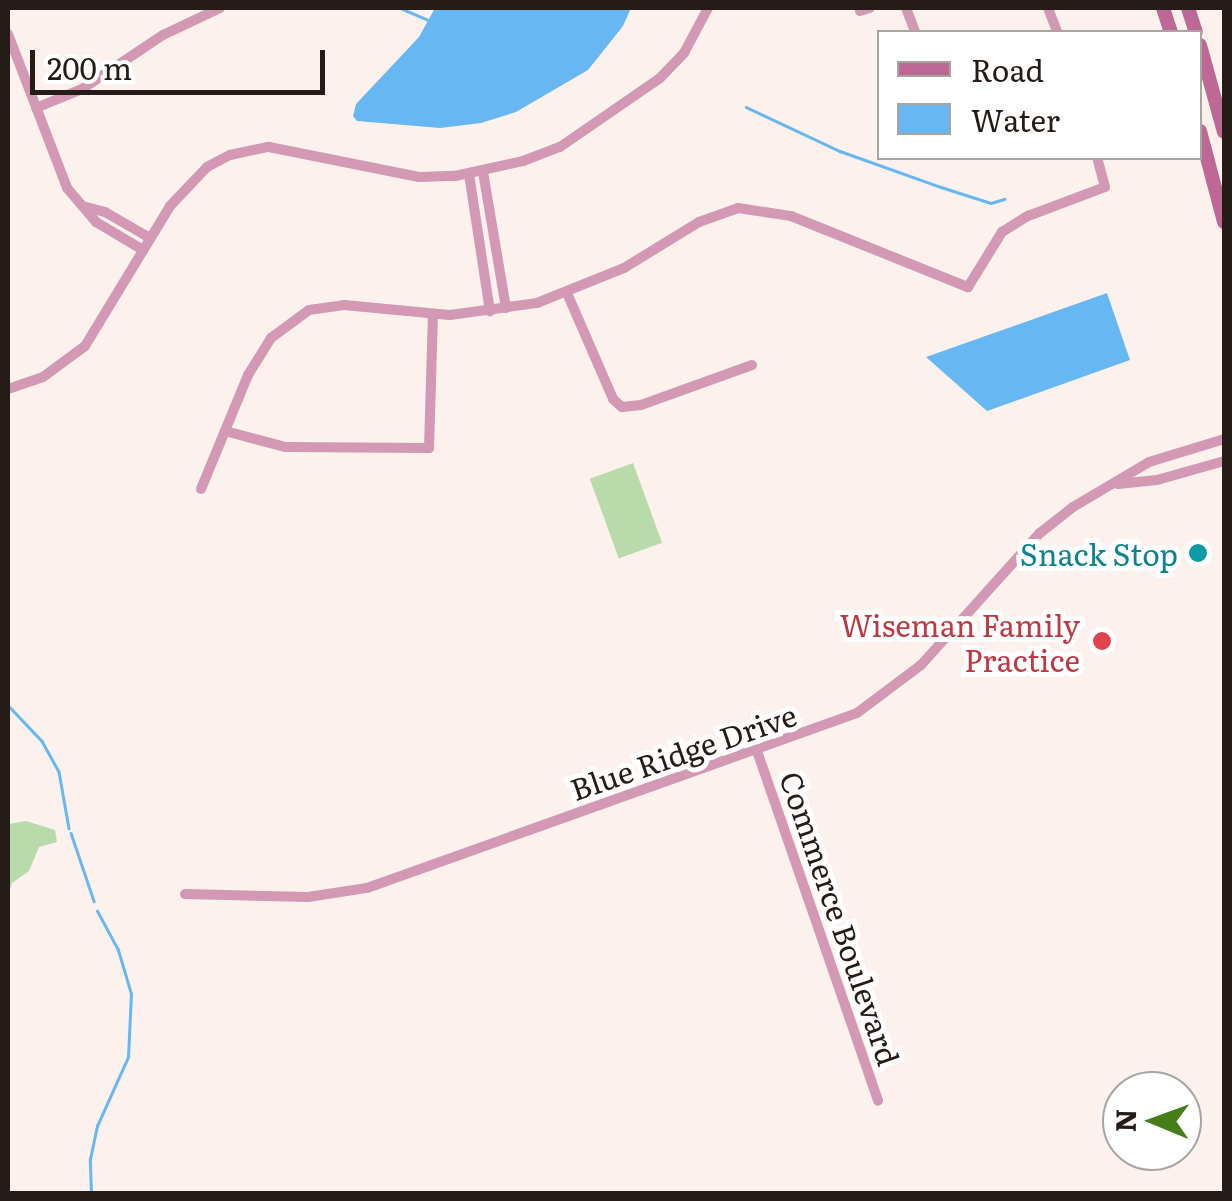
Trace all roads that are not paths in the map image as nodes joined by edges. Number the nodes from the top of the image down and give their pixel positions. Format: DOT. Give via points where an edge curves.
graph roads {
  1 [pos="220,8"];
  2 [pos="708,8"];
  3 [pos="8,34"];
  4 [pos="1202,52"];
  5 [pos="36,108"];
  6 [pos="1224,132"];
  7 [pos="1202,139"];
  8 [pos="1098,160"];
  9 [pos="483,172"];
  10 [pos="469,174"];
  11 [pos="86,207"];
  12 [pos="1224,222"];
  13 [pos="150,238"];
  14 [pos="143,250"];
  15 [pos="567,293"];
  16 [pos="506,308"];
  17 [pos="490,311"];
  18 [pos="433,315"];
  19 [pos="752,365"];
  20 [pos="8,389"];
  21 [pos="224,431"];
  22 [pos="1224,438"];
  23 [pos="1224,462"];
  24 [pos="1117,484"];
  25 [pos="201,489"];
  26 [pos="757,751"];
  27 [pos="185,894"];
  28 [pos="878,1101"];
  1 -- 5 [label="street" via="163,35 82,89"];
  2 -- 9 [label="street" via="684,53 625,104 560,147"];
  3 -- 5 [label="street"];
  4 -- 6 [label="main road"];
  5 -- 11 [label="street" via="66,188"];
  7 -- 12 [label="main road"];
  8 -- 15 [label="street" via="1105,187 1002,232 968,287 758,207 718,213"];
  9 -- 10 [label="street"];
  9 -- 16 [label="street"];
  10 -- 13 [label="street" via="419,176 289,149 247,152 207,167"];
  10 -- 17 [label="street"];
  11 -- 13 [label="street"];
  11 -- 14 [label="street" via="105,229"];
  13 -- 14 [label="street"];
  14 -- 20 [label="street" via="85,346 43,376"];
  15 -- 16 [label="street"];
  15 -- 19 [label="street" via="622,407"];
  16 -- 17 [label="street"];
  17 -- 18 [label="street"];
  18 -- 21 [label="street" via="344,305 308,310 271,338"];
  18 -- 21 [label="street" via="429,448 286,447"];
  21 -- 25 [label="street"];
  22 -- 24 [label="street, Blue Ridge Drive" via="1149,462"];
  23 -- 24 [label="street, Blue Ridge Drive"];
  24 -- 26 [label="street, Blue Ridge Drive" via="1040,533 900,684 857,713"];
  26 -- 27 [label="street, Blue Ridge Drive" via="368,888 308,898"];
  26 -- 28 [label="street, Commerce Boulevard"];
}
